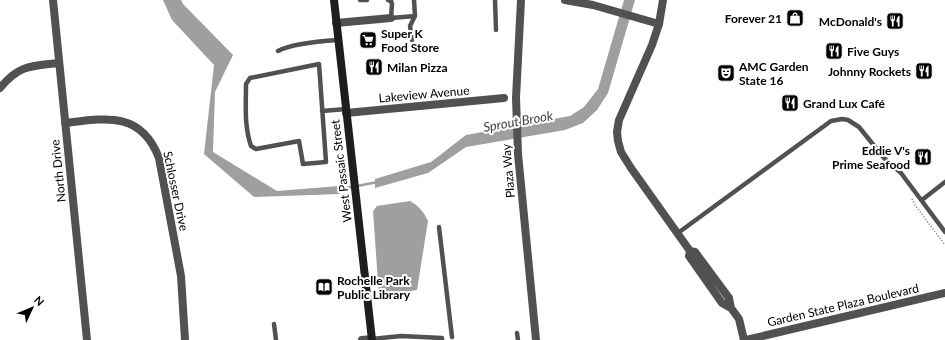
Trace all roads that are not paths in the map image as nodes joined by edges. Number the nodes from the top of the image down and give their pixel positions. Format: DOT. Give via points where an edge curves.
graph roads {
  1 [pos="53,0"];
  2 [pos="334,0"];
  3 [pos="360,0"];
  4 [pos="367,0"];
  5 [pos="390,0"];
  6 [pos="414,0"];
  7 [pos="495,0"];
  8 [pos="521,0"];
  9 [pos="565,0"];
  10 [pos="663,0"];
  11 [pos="414,16"];
  12 [pos="391,18"];
  13 [pos="336,23"];
  14 [pos="659,24"];
  15 [pos="496,30"];
  16 [pos="338,40"];
  17 [pos="412,40"];
  18 [pos="278,51"];
  19 [pos="59,64"];
  20 [pos="0,88"];
  21 [pos="504,98"];
  22 [pos="322,111"];
  23 [pos="346,111"];
  24 [pos="65,123"];
  25 [pos="945,182"];
  26 [pos="922,200"];
  27 [pos="439,227"];
  28 [pos="678,232"];
  29 [pos="945,232"];
  30 [pos="945,293"];
  31 [pos="274,324"];
  32 [pos="517,333"];
  33 [pos="452,337"];
  34 [pos="87,340"];
  35 [pos="185,340"];
  36 [pos="276,340"];
  37 [pos="362,340"];
  38 [pos="372,340"];
  39 [pos="442,340"];
  40 [pos="518,340"];
  41 [pos="536,340"];
  42 [pos="745,340"];
  1 -- 19 [label="street, North Drive"];
  2 -- 13 [label="main road, West Passaic Street"];
  3 -- 4 [label="lane"];
  5 -- 12 [label="lane"];
  6 -- 11 [label="lane"];
  7 -- 15 [label="lane"];
  8 -- 41 [label="street, Plaza Way" via="516,108 517,145"];
  9 -- 14 [label="street"];
  10 -- 14 [label="street, Garden State Plaza Boulevard"];
  11 -- 12 [label="lane"];
  11 -- 17 [label="lane" via="410,26"];
  12 -- 13 [label="street"];
  13 -- 16 [label="main road, West Passaic Street"];
  14 -- 28 [label="street, Garden State Plaza Boulevard" via="621,114 617,132 621,152"];
  16 -- 18 [label="lane" via="293,46"];
  16 -- 23 [label="main road, West Passaic Street"];
  19 -- 20 [label="street" via="24,68 8,78"];
  19 -- 24 [label="street, North Drive"];
  21 -- 23 [label="street, Lakeview Avenue"];
  22 -- 22 [label="lane" via="319,64 250,78 246,84 248,137 251,146 256,149 299,141 303,164 326,162"];
  22 -- 23 [label="lane"];
  23 -- 38 [label="main road, West Passaic Street"];
  24 -- 34 [label="street, North Drive"];
  24 -- 35 [label="street, Schlosser Drive" via="103,118 123,121 141,131 156,149 181,276"];
  25 -- 26 [label="lane"];
  26 -- 28 [label="lane" via="859,127 854,122 842,119 831,121"];
  26 -- 29 [label="lane"];
  27 -- 33 [label="lane"];
  28 -- 42 [label="street, Garden State Plaza Boulevard" via="690,251 695,252 730,298 731,308 739,319"];
  30 -- 42 [label="street, Garden State Plaza Boulevard"];
  31 -- 36 [label="lane"];
  32 -- 40 [label="lane"];
  37 -- 38 [label="street"];
  38 -- 39 [label="lane" via="401,336"];
}
